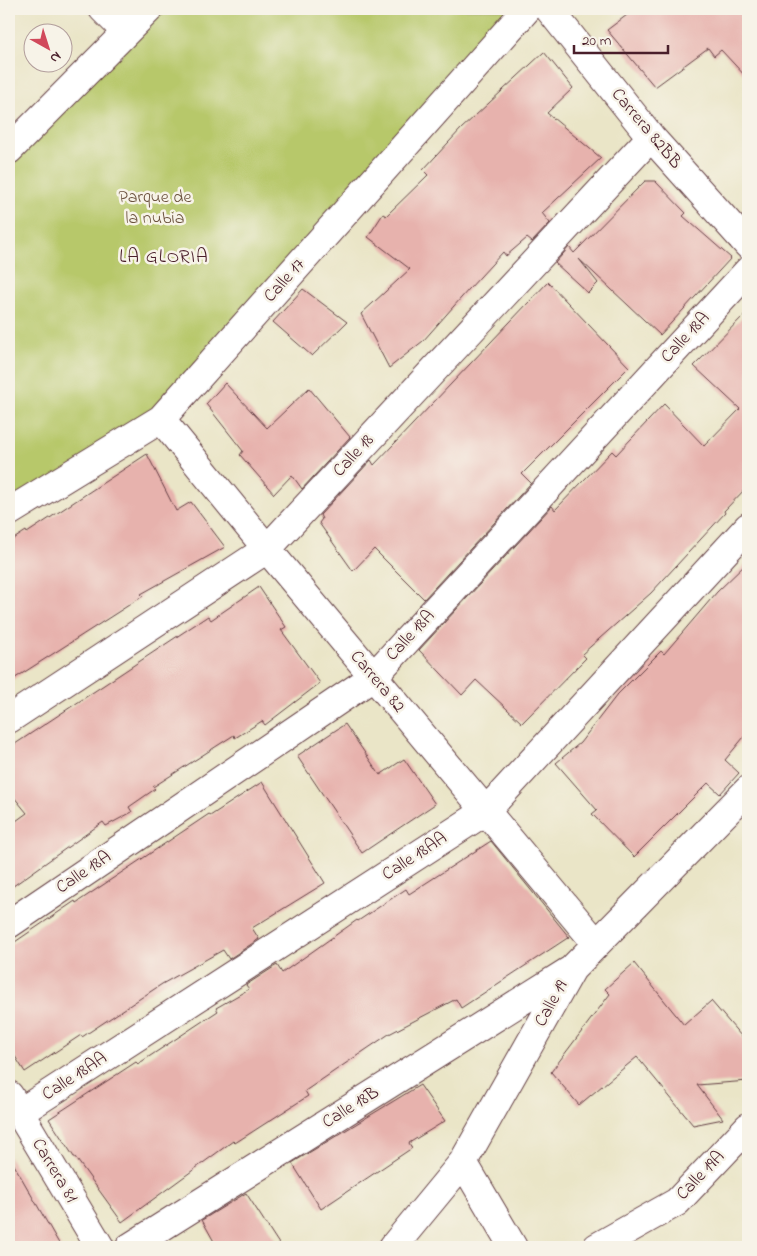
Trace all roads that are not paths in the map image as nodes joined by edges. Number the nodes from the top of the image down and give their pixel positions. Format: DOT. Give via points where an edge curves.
graph roads {
  1 [pos="102,9"];
  2 [pos="149,9"];
  3 [pos="526,9"];
  4 [pos="549,9"];
  5 [pos="126,32"];
  6 [pos="651,137"];
  7 [pos="9,150"];
  8 [pos="748,245"];
  9 [pos="748,271"];
  10 [pos="162,419"];
  11 [pos="9,512"];
  12 [pos="748,527"];
  13 [pos="267,549"];
  14 [pos="373,677"];
  15 [pos="9,719"];
  16 [pos="748,790"];
  17 [pos="486,811"];
  18 [pos="9,924"];
  19 [pos="596,944"];
  20 [pos="572,969"];
  21 [pos="14,1104"];
  22 [pos="748,1127"];
  23 [pos="464,1162"];
  24 [pos="100,1247"];
  25 [pos="130,1247"];
  26 [pos="393,1247"];
  27 [pos="513,1247"];
  28 [pos="597,1247"];
  1 -- 5 [label="street"];
  2 -- 5 [label="street"];
  3 -- 10 [label="street, Calle 17"];
  4 -- 6 [label="street, Carrera 82BB"];
  5 -- 7 [label="street"];
  6 -- 8 [label="street, Carrera 82BB"];
  6 -- 13 [label="street, Calle 18"];
  9 -- 14 [label="street, Calle 18A"];
  10 -- 11 [label="street, Calle 17"];
  10 -- 13 [label="street, Carrera 82"];
  12 -- 17 [label="street, Calle 18AA"];
  13 -- 14 [label="street, Carrera 82"];
  13 -- 15 [label="street, Calle 18"];
  14 -- 17 [label="street, Carrera 82"];
  14 -- 18 [label="street, Calle 18A"];
  16 -- 19 [label="street, Calle 19"];
  17 -- 19 [label="street, Carrera 82"];
  17 -- 21 [label="street, Calle 18AA"];
  19 -- 20 [label="street, Calle 19"];
  20 -- 23 [label="street, Calle 19"];
  20 -- 25 [label="street, Calle 18B"];
  21 -- 24 [label="street, Carrera 81"];
  22 -- 28 [label="street, Calle 19A" via="677,1202"];
  23 -- 26 [label="street, Calle 19"];
  23 -- 27 [label="street"];
}
